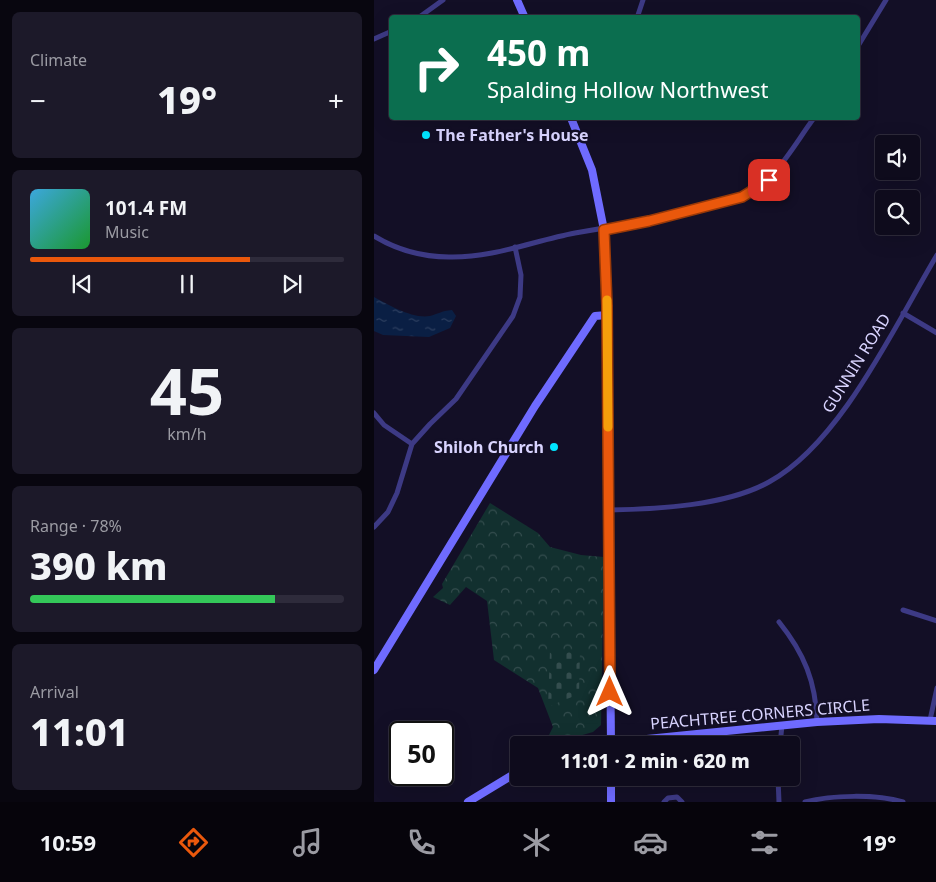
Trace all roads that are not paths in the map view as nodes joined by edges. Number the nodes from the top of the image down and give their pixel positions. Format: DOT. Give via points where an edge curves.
graph roads {
  1 [pos="443,0"];
  2 [pos="517,0"];
  3 [pos="643,0"];
  4 [pos="886,0"];
  5 [pos="422,15"];
  6 [pos="524,15"];
  7 [pos="639,15"];
  8 [pos="389,32"];
  9 [pos="374,39"];
  10 [pos="860,43"];
  11 [pos="572,120"];
  12 [pos="813,120"];
  13 [pos="604,230"];
  14 [pos="374,236"];
  15 [pos="515,247"];
  16 [pos="936,255"];
  17 [pos="903,313"];
  18 [pos="607,315"];
  19 [pos="936,333"];
  20 [pos="374,413"];
  21 [pos="412,444"];
  22 [pos="609,510"];
  23 [pos="374,527"];
  24 [pos="903,610"];
  25 [pos="936,621"];
  26 [pos="779,622"];
  27 [pos="374,670"];
  28 [pos="936,688"];
  29 [pos="933,720"];
  30 [pos="817,722"];
  31 [pos="782,725"];
  32 [pos="611,736"];
  33 [pos="678,736"];
  34 [pos="781,736"];
  35 [pos="510,776"];
  36 [pos="611,786"];
  37 [pos="778,786"];
  38 [pos="468,802"];
  39 [pos="611,802"];
  40 [pos="664,802"];
  41 [pos="682,802"];
  42 [pos="779,802"];
  43 [pos="805,802"];
  44 [pos="903,802"];
  1 -- 5 [label="street"];
  2 -- 6 [label="street"];
  3 -- 7 [label="street"];
  4 -- 10 [label="street"];
  8 -- 9 [label="street"];
  11 -- 13 [label="street" via="592,170"];
  12 -- 13 [label="street" via="769,180 742,197"];
  13 -- 15 [label="street"];
  13 -- 18 [label="street"];
  14 -- 15 [label="street" via="404,250 436,257 471,257"];
  15 -- 21 [label="street" via="521,275 520,297 513,316 456,399"];
  16 -- 17 [label="street, GUNNIN ROAD"];
  17 -- 19 [label="street"];
  17 -- 22 [label="street, GUNNIN ROAD" via="842,414 807,454 770,482 739,494 680,505"];
  18 -- 22 [label="street"];
  18 -- 27 [label="street" via="594,316 535,406"];
  20 -- 21 [label="street" via="384,425"];
  21 -- 23 [label="street" via="397,493 388,512"];
  22 -- 32 [label="street"];
  24 -- 25 [label="street"];
  26 -- 30 [label="street" via="792,638 809,672 816,695"];
  28 -- 29 [label="street"];
  29 -- 30 [label="street, PEACHTREE CORNERS CIRCLE" via="879,718"];
  30 -- 31 [label="street, PEACHTREE CORNERS CIRCLE"];
  31 -- 33 [label="street, PEACHTREE CORNERS CIRCLE"];
  31 -- 34 [label="street"];
  35 -- 38 [label="street"];
  36 -- 39 [label="street"];
  37 -- 42 [label="street"];
  40 -- 41 [label="street" via="677,797"];
  43 -- 44 [label="street" via="836,798 891,798"];
}
